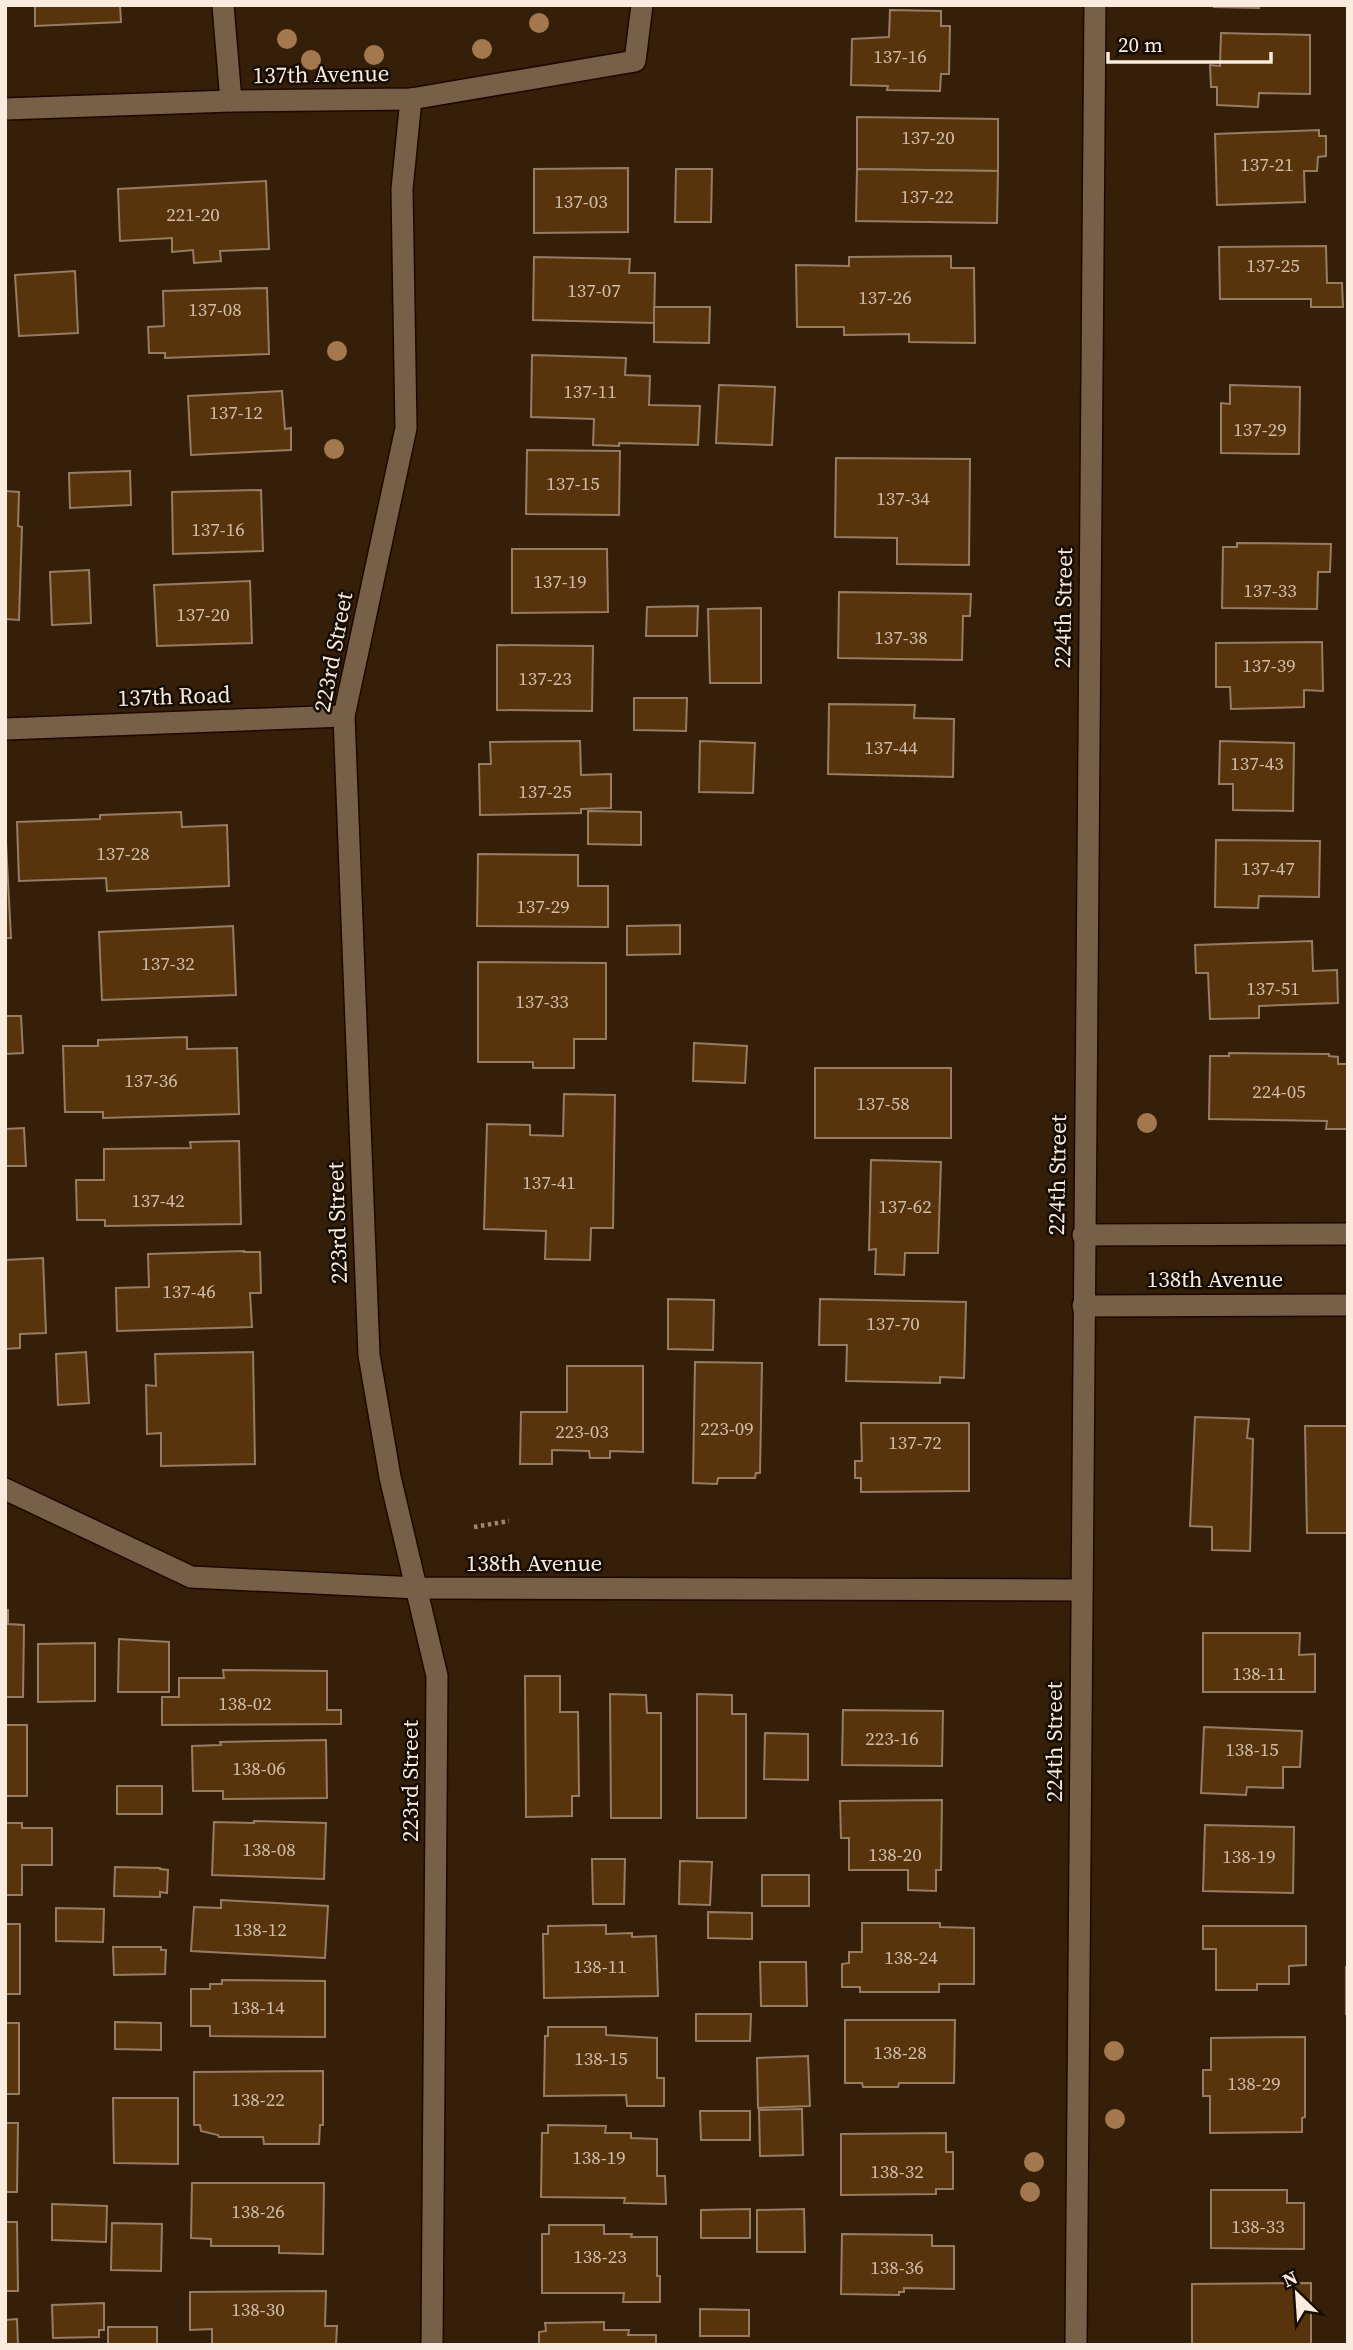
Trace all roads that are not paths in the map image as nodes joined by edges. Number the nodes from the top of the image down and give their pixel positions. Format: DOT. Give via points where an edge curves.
graph roads {
  1 [pos="223,5"];
  2 [pos="642,5"];
  3 [pos="1095,5"];
  4 [pos="411,99"];
  5 [pos="231,101"];
  6 [pos="5,109"];
  7 [pos="344,716"];
  8 [pos="5,729"];
  9 [pos="1083,1234"];
  10 [pos="1348,1234"];
  11 [pos="1348,1305"];
  12 [pos="1083,1306"];
  13 [pos="5,1489"];
  14 [pos="416,1588"];
  15 [pos="1082,1590"];
  16 [pos="432,2345"];
  17 [pos="1076,2345"];
  1 -- 5 [label="street"];
  2 -- 4 [label="street, 137th Avenue" via="635,61"];
  3 -- 9 [label="street, 224th Street"];
  4 -- 5 [label="street, 137th Avenue"];
  4 -- 7 [label="street, 223rd Street" via="402,189 406,428"];
  5 -- 6 [label="street, 137th Avenue"];
  7 -- 8 [label="street, 137th Road"];
  7 -- 14 [label="street, 223rd Street" via="369,1355 390,1477"];
  9 -- 10 [label="street, 138th Avenue"];
  9 -- 12 [label="street, 224th Street"];
  11 -- 12 [label="street, 138th Avenue"];
  12 -- 15 [label="street, 224th Street"];
  13 -- 14 [label="street, 138th Avenue" via="191,1577"];
  14 -- 15 [label="street, 138th Avenue"];
  14 -- 16 [label="street, 223rd Street" via="437,1676"];
  15 -- 17 [label="street, 224th Street"];
}
